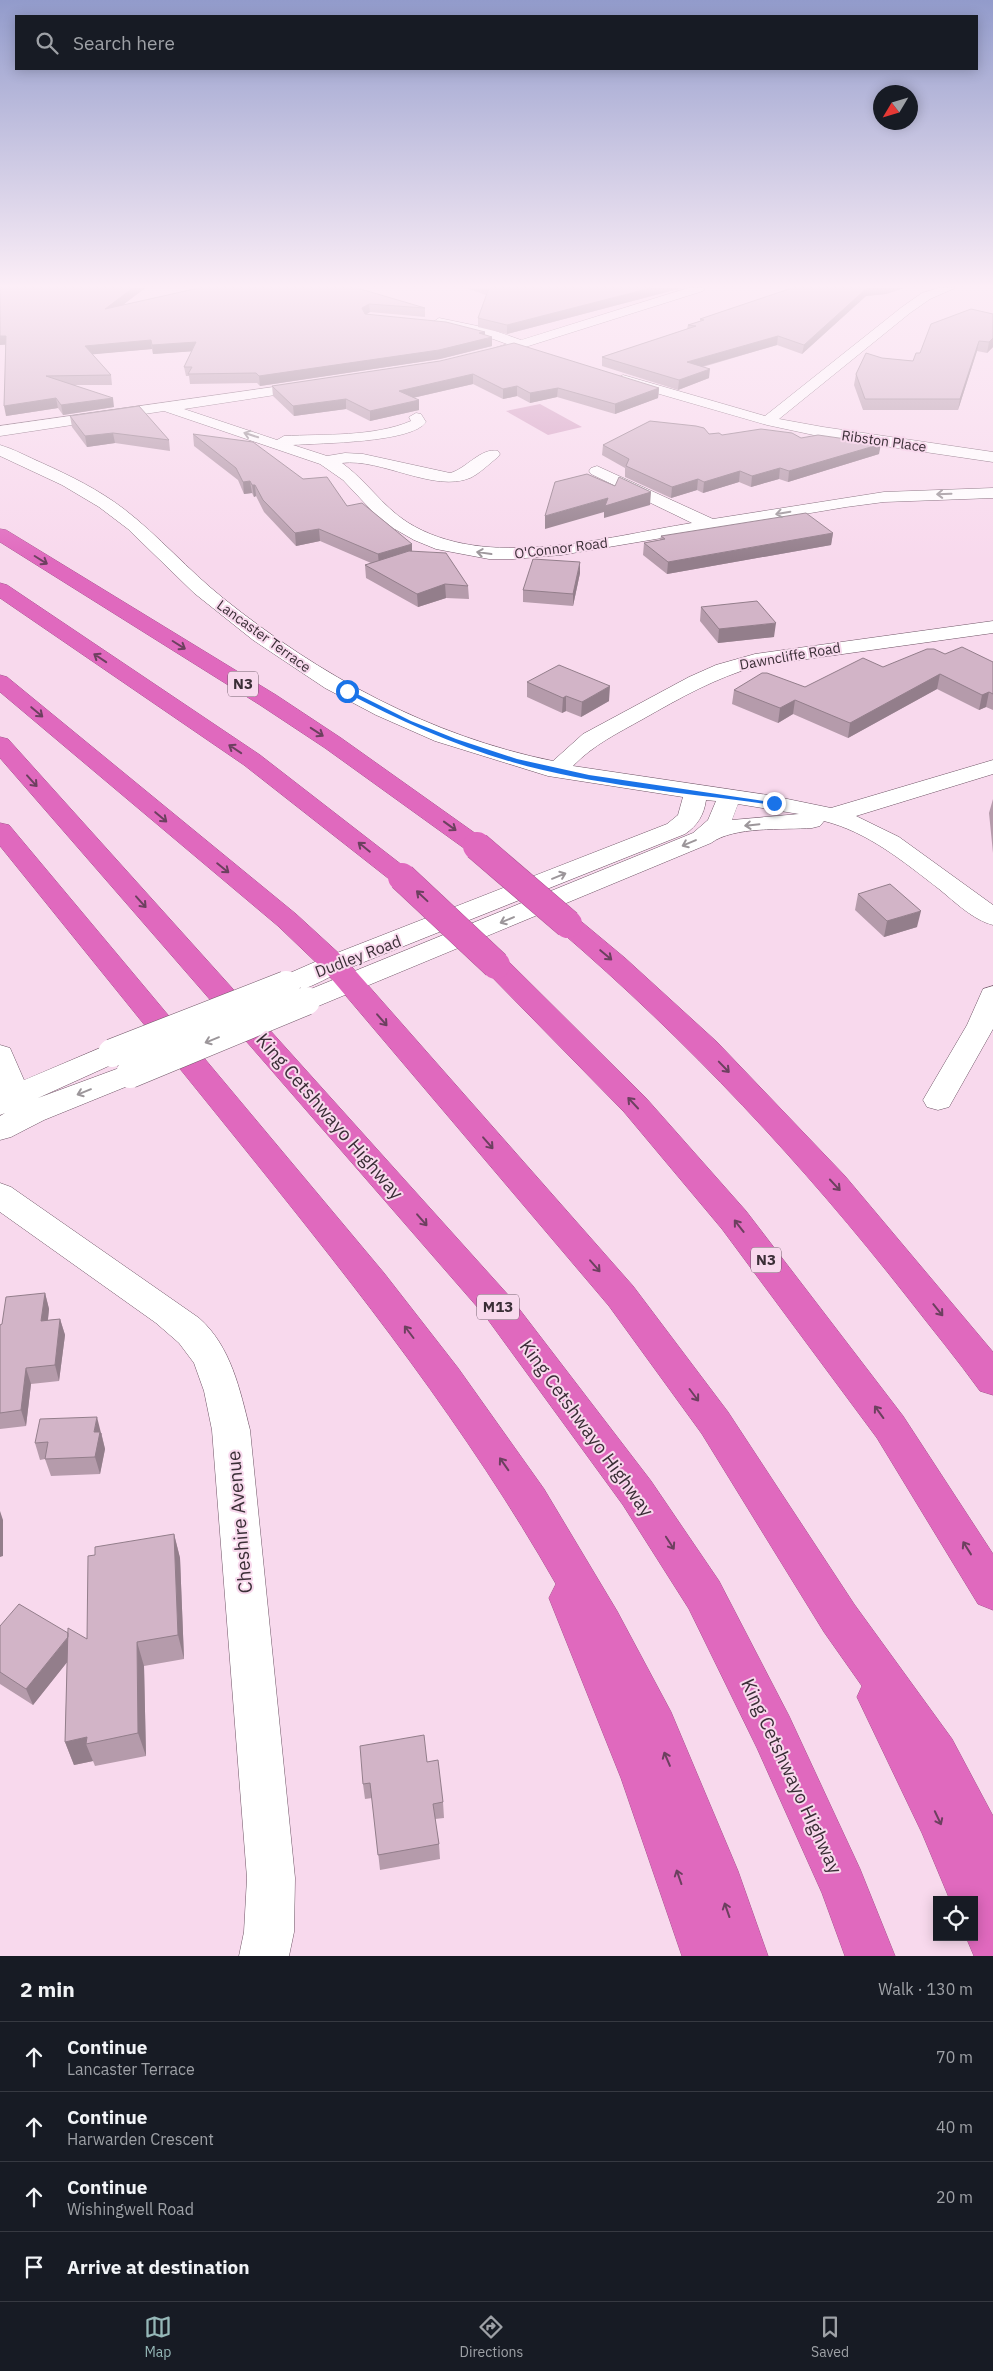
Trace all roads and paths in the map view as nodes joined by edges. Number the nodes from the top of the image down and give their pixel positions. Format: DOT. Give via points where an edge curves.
graph roads {
  1 [pos="625,379"];
  2 [pos="819,379"];
  3 [pos="328,383"];
  4 [pos="164,407"];
  5 [pos="416,417"];
  6 [pos="767,421"];
  7 [pos="0,431"];
  8 [pos="274,443"];
  9 [pos="0,450"];
  10 [pos="492,454"];
  11 [pos="993,456"];
  12 [pos="326,461"];
  13 [pos="597,471"];
  14 [pos="993,493"];
  15 [pos="711,525"];
  16 [pos="0,534"];
  17 [pos="0,589"];
  18 [pos="993,627"];
  19 [pos="0,681"];
  20 [pos="0,744"];
  21 [pos="993,767"];
  22 [pos="556,771"];
  23 [pos="695,792"];
  24 [pos="729,796"];
  25 [pos="831,816"];
  26 [pos="853,824"];
  27 [pos="0,830"];
  28 [pos="714,830"];
  29 [pos="993,916"];
  30 [pos="342,974"];
  31 [pos="993,995"];
  32 [pos="0,1055"];
  33 [pos="938,1100"];
  34 [pos="17,1103"];
  35 [pos="0,1129"];
  36 [pos="0,1195"];
  37 [pos="993,1380"];
  38 [pos="530,1502"];
  39 [pos="993,1590"];
  40 [pos="839,1618"];
  41 [pos="993,1865"];
  42 [pos="972,1896"];
  43 [pos="978,1909"];
  44 [pos="993,1944"];
  45 [pos="264,1956"];
  46 [pos="707,1956"];
  47 [pos="743,1956"];
  48 [pos="870,1956"];
  1 -- 6 [label="street, Ribston Place"];
  2 -- 6 [label="street"];
  3 -- 4 [label="street"];
  4 -- 7 [label="street"];
  8 -- 4 [label="street, O'Connor Road, one-way"];
  5 -- 8 [label="street" via="416,424 389,433"];
  6 -- 11 [label="street, Ribston Place"];
  8 -- 12 [label="street, O'Connor Road"];
  9 -- 22 [label="street, Lancaster Terrace" via="107,505 215,601 324,678 409,723 454,741"];
  10 -- 12 [label="street" via="472,469 450,478 363,459"];
  15 -- 12 [label="street, O'Connor Road, one-way" via="534,554 494,555 459,550 429,540 393,521 349,475"];
  13 -- 15 [label="street"];
  14 -- 15 [label="street, O'Connor Road, one-way" via="884,497"];
  16 -- 37 [label="highway, N3, one-way, bridge" via="333,743 477,846 614,962 690,1032 853,1204"];
  39 -- 17 [label="highway, N3, one-way, bridge" via="890,1427 809,1317 734,1220 635,1105 496,965 402,877 252,760"];
  18 -- 22 [label="street, Dawncliffe Road" via="756,660 723,669 591,739"];
  19 -- 30 [label="highway, one-way" via="287,920"];
  20 -- 48 [label="highway, King Cetshwayo Highway / M13, one-way" via="498,1307 637,1493 704,1595 773,1732 843,1886"];
  21 -- 25 [label="street"];
  22 -- 23 [label="street, Lancaster Terrace"];
  23 -- 24 [label="street, Lancaster Terrace"];
  30 -- 23 [label="street, Dudley Road, one-way" via="366,953 676,829 692,815"];
  24 -- 25 [label="street, Lancaster Terrace"];
  24 -- 28 [label="street" via="723,817"];
  25 -- 26 [label="street, Lancaster Terrace"];
  26 -- 28 [label="street, Dudley Road, one-way" via="790,822"];
  26 -- 29 [label="street, Lancaster Terrace" via="891,842"];
  38 -- 27 [label="highway, one-way" via="445,1379 372,1283"];
  28 -- 30 [label="street, Dudley Road, one-way" via="693,842"];
  30 -- 34 [label="street, Dudley Road, bridge"];
  30 -- 40 [label="highway, one-way" via="621,1296 715,1423"];
  31 -- 33 [label="street" via="981,1025"];
  32 -- 34 [label="street"];
  34 -- 35 [label="street, Dudley Road"];
  36 -- 45 [label="street, Cheshire Avenue" via="193,1334 208,1353 220,1381 231,1430 271,1878 269,1932"];
  46 -- 38 [label="highway, one-way" via="644,1778"];
  47 -- 38 [label="highway, one-way" via="714,1871 655,1728 602,1625"];
  40 -- 41 [label="highway" via="936,1756"];
  40 -- 42 [label="highway, one-way" via="938,1817"];
  43 -- 44 [label="highway"];
}
